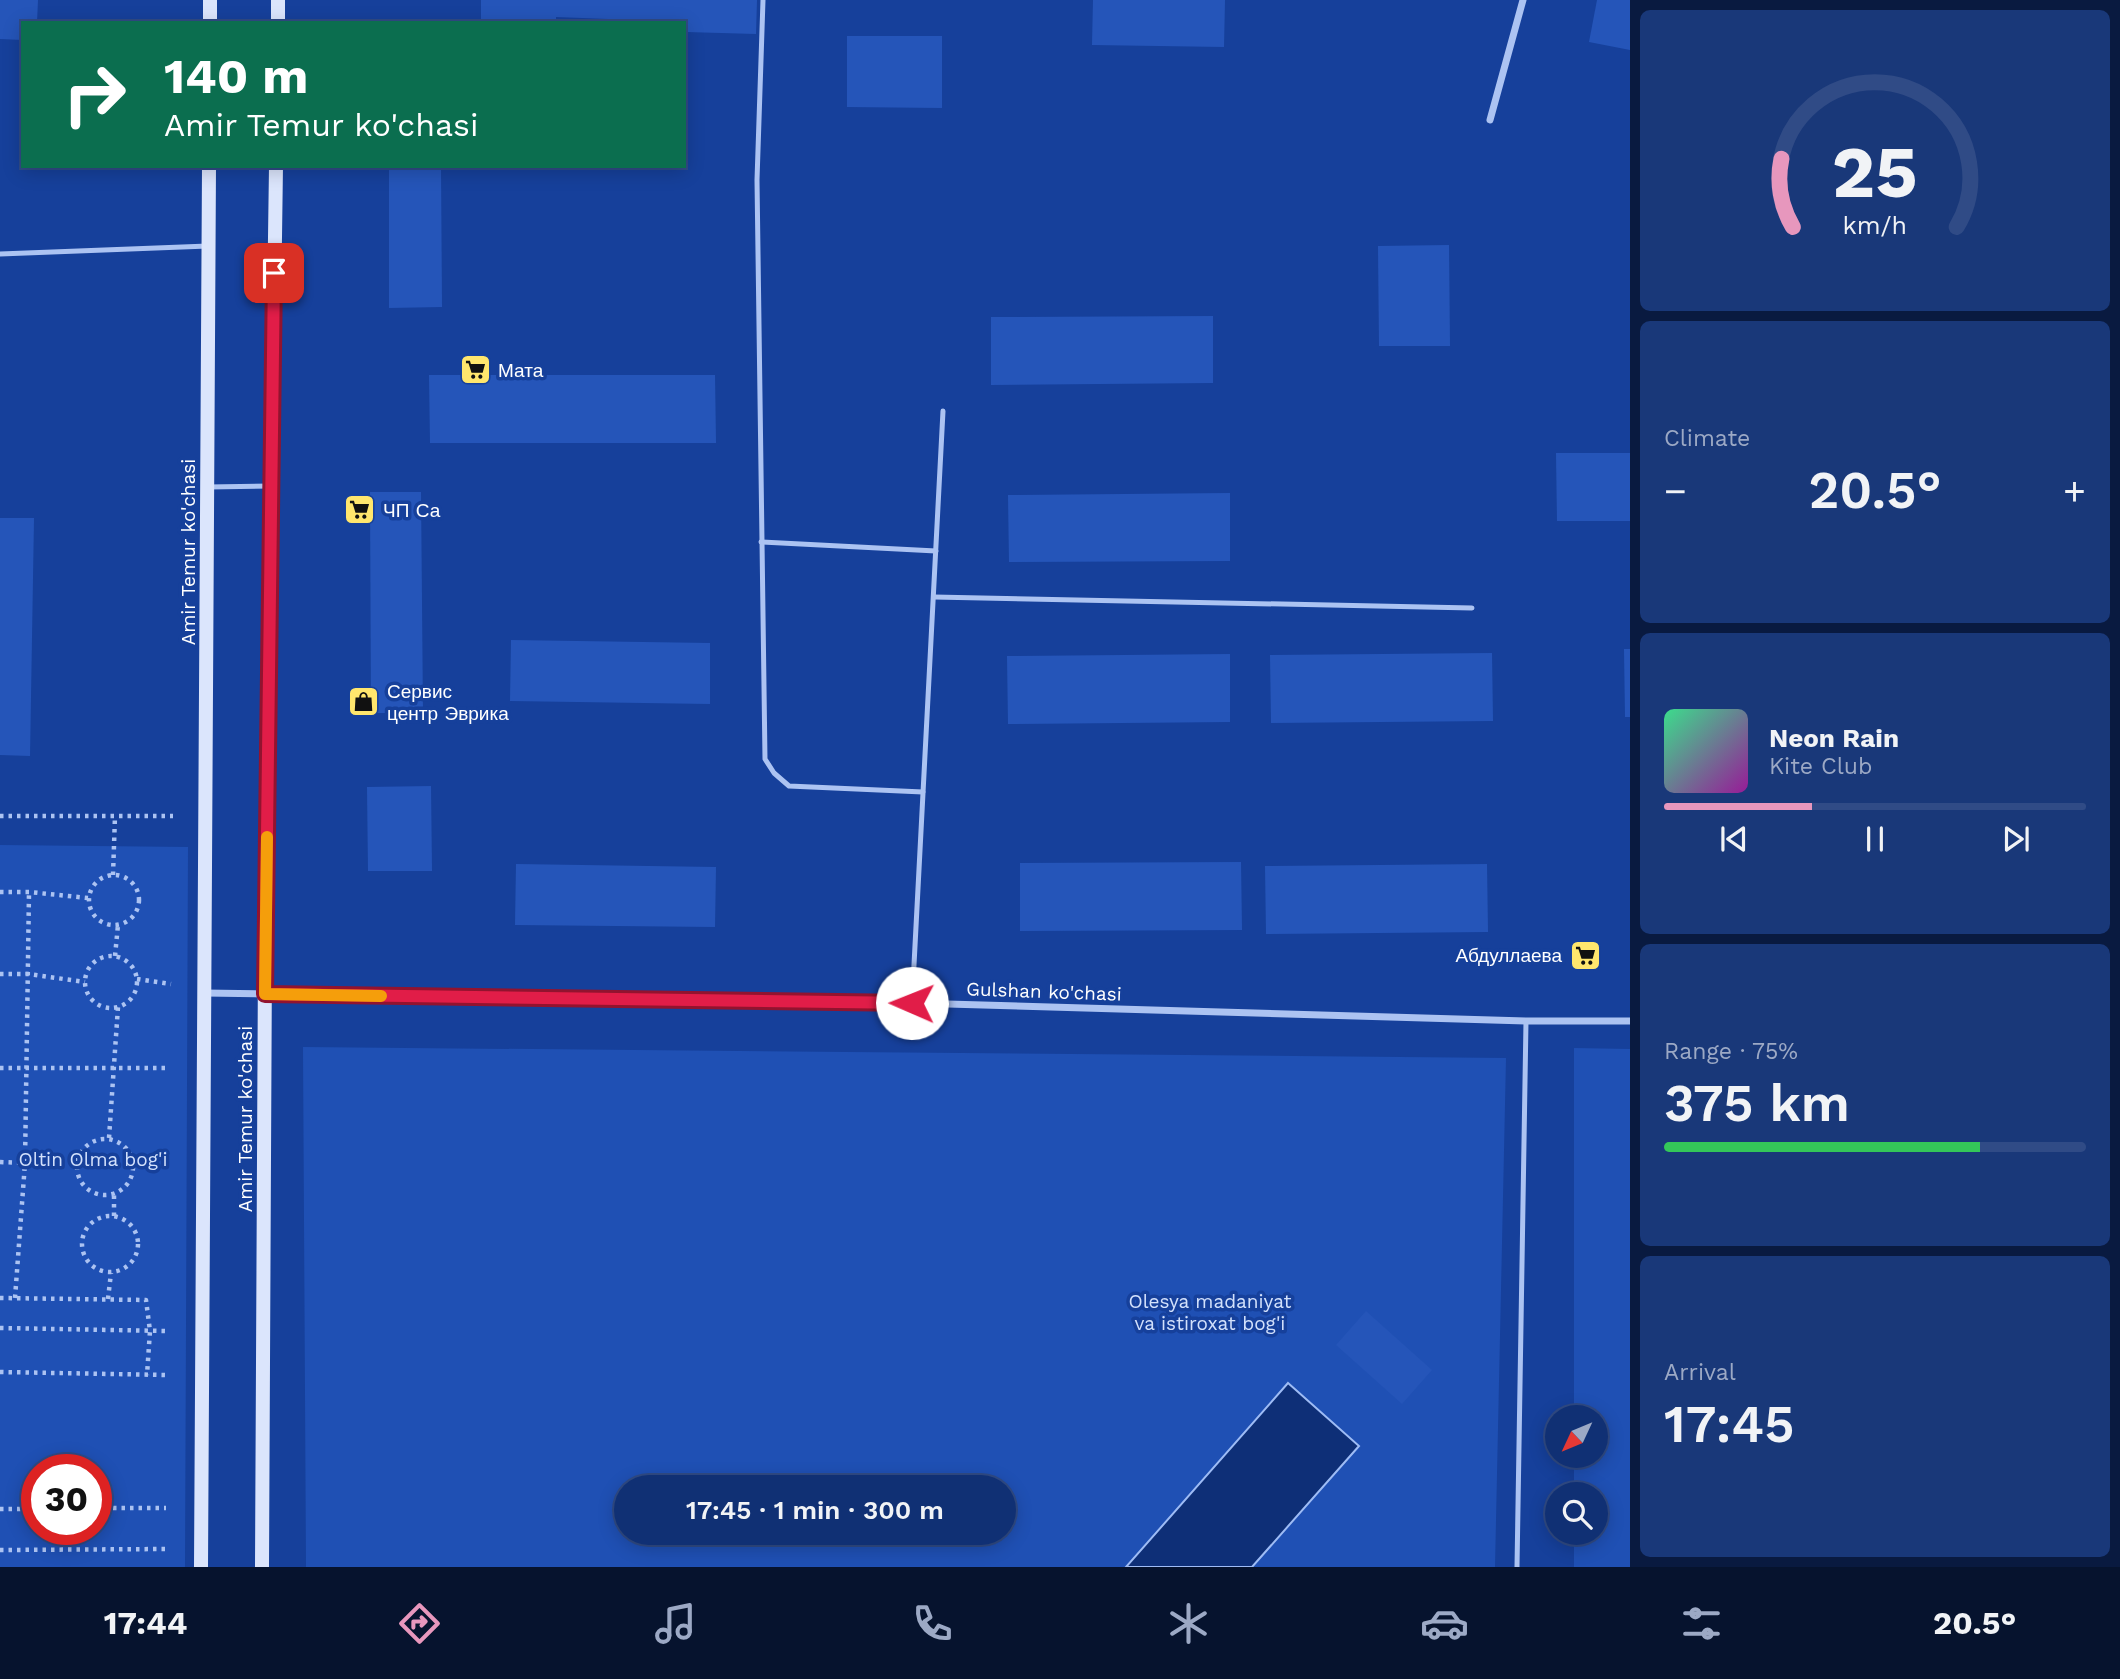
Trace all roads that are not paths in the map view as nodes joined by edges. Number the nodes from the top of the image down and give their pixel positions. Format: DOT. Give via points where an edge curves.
graph roads {
  1 [pos="210,0"];
  2 [pos="278,0"];
  3 [pos="763,0"];
  4 [pos="1523,0"];
  5 [pos="210,21"];
  6 [pos="278,21"];
  7 [pos="1490,120"];
  8 [pos="209,168"];
  9 [pos="276,168"];
  10 [pos="208,246"];
  11 [pos="0,254"];
  12 [pos="943,411"];
  13 [pos="271,486"];
  14 [pos="208,487"];
  15 [pos="761,542"];
  16 [pos="936,551"];
  17 [pos="934,597"];
  18 [pos="1472,608"];
  19 [pos="923,792"];
  20 [pos="205,993"];
  21 [pos="265,994"];
  22 [pos="912,1003"];
  23 [pos="1526,1021"];
  24 [pos="1630,1021"];
  25 [pos="201,1567"];
  26 [pos="262,1567"];
  27 [pos="1517,1567"];
  1 -- 5 [label="main road"];
  2 -- 6 [label="main road"];
  3 -- 15 [label="lane" via="757,180"];
  4 -- 7 [label="street"];
  8 -- 10 [label="main road, Amir Temur ko'chasi"];
  9 -- 13 [label="main road, Amir Temur ko'chasi"];
  10 -- 11 [label="lane"];
  10 -- 14 [label="main road, Amir Temur ko'chasi"];
  12 -- 16 [label="lane"];
  13 -- 14 [label="lane"];
  13 -- 21 [label="main road, Amir Temur ko'chasi"];
  14 -- 20 [label="main road, Amir Temur ko'chasi"];
  15 -- 16 [label="lane"];
  15 -- 19 [label="lane" via="765,759 774,773 789,786"];
  16 -- 17 [label="lane"];
  17 -- 18 [label="lane"];
  17 -- 19 [label="lane"];
  19 -- 22 [label="lane"];
  20 -- 21 [label="street, Gulshan ko'chasi"];
  20 -- 25 [label="main road, Amir Temur ko'chasi"];
  21 -- 22 [label="street, Gulshan ko'chasi"];
  21 -- 26 [label="main road, Amir Temur ko'chasi"];
  22 -- 23 [label="street, Gulshan ko'chasi"];
  23 -- 24 [label="street, Gulshan ko'chasi"];
  23 -- 27 [label="lane"];
}
